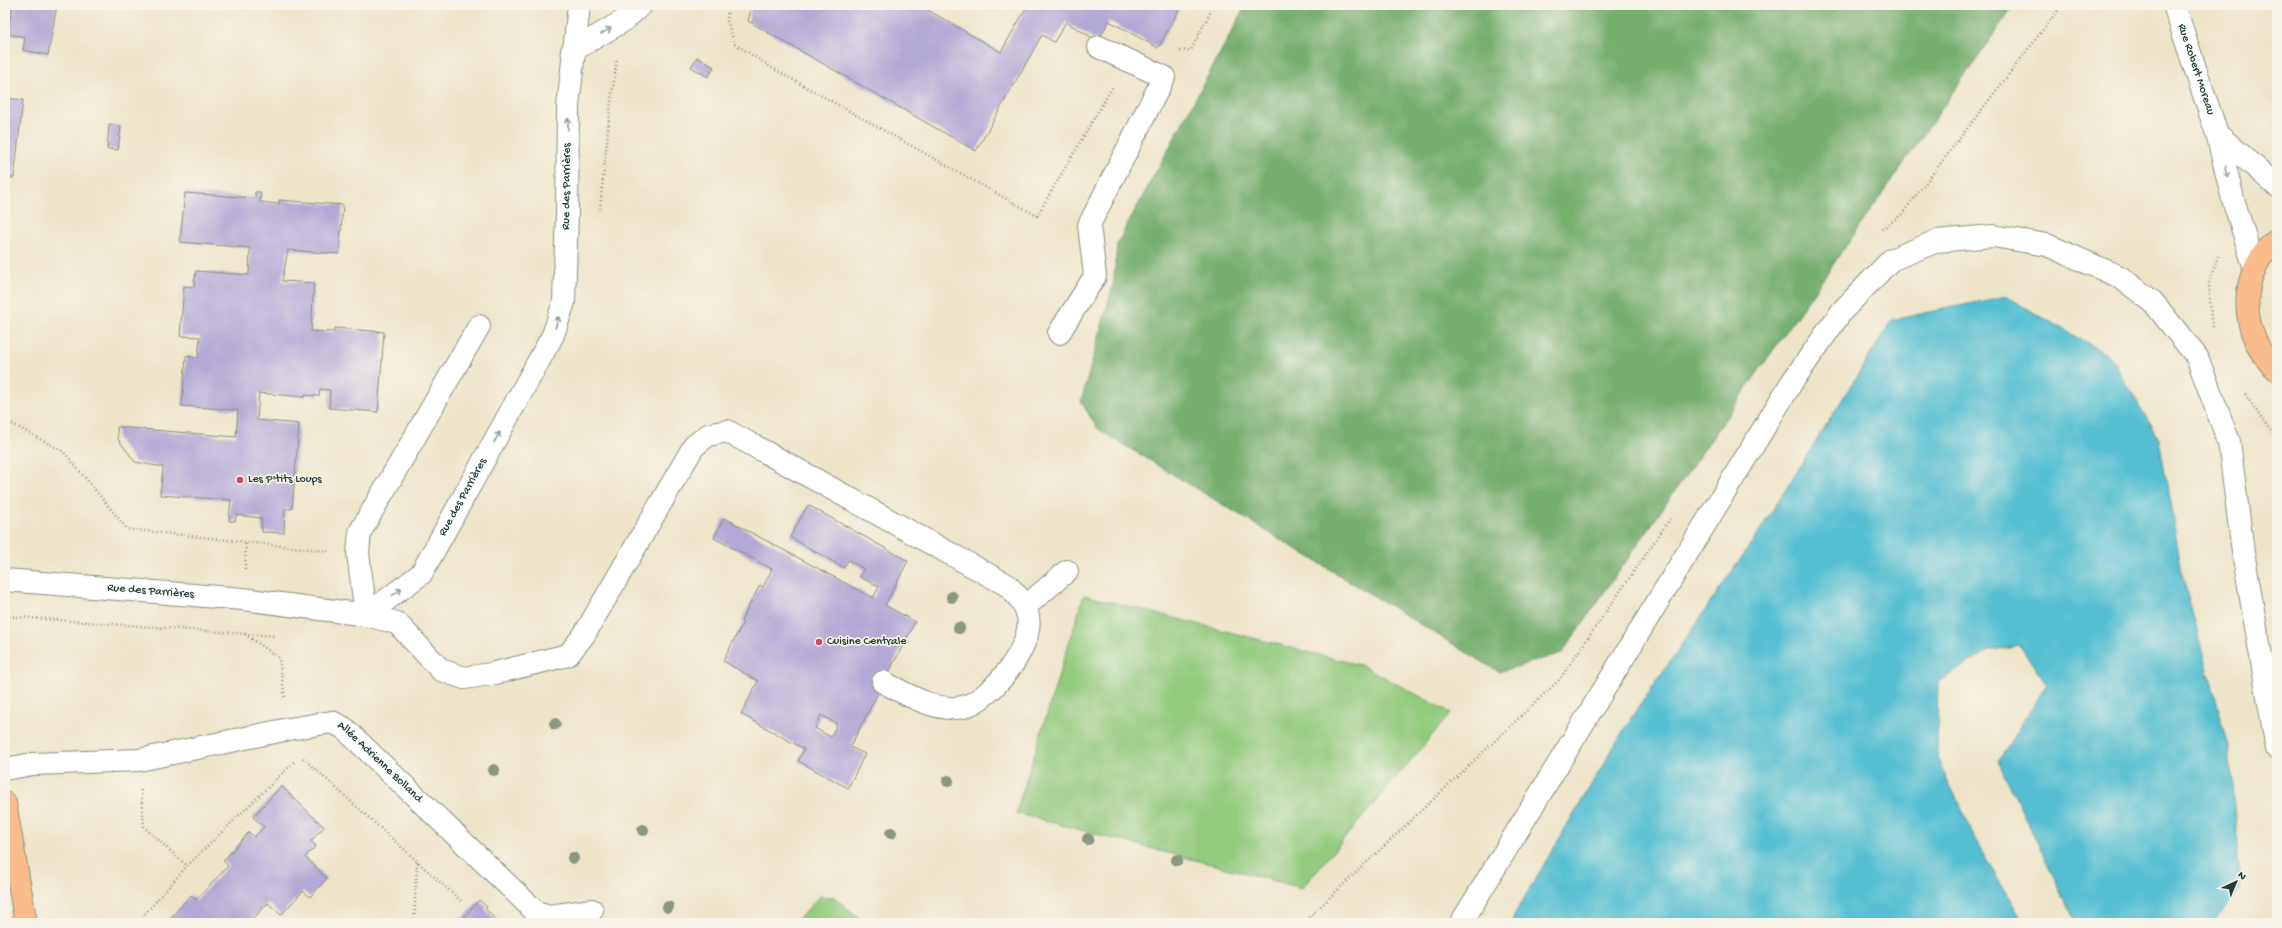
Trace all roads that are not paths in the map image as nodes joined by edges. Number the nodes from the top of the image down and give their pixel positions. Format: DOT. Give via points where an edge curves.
graph roads {
  1 [pos="579,5"];
  2 [pos="641,5"];
  3 [pos="2174,5"];
  4 [pos="1099,46"];
  5 [pos="572,51"];
  6 [pos="2217,134"];
  7 [pos="2277,186"];
  8 [pos="2277,240"];
  9 [pos="2255,268"];
  10 [pos="479,326"];
  11 [pos="1059,334"];
  12 [pos="2277,370"];
  13 [pos="1067,571"];
  14 [pos="5,580"];
  15 [pos="1025,607"];
  16 [pos="366,615"];
  17 [pos="883,682"];
  18 [pos="2277,750"];
  19 [pos="5,769"];
  20 [pos="5,803"];
  21 [pos="592,910"];
  22 [pos="26,923"];
  23 [pos="1461,923"];
  1 -- 5 [label="street, Rue des Parrières"];
  5 -- 2 [label="street, one-way" via="623,21"];
  3 -- 6 [label="street, Rue Robert Moreau"];
  4 -- 11 [label="street" via="1164,77 1089,225 1095,276"];
  16 -- 5 [label="street, Rue des Parrières, one-way" via="421,574 553,335 564,302 568,107"];
  6 -- 7 [label="street"];
  6 -- 9 [label="street, Rue Robert Moreau, one-way" via="2233,199"];
  8 -- 9 [label="main road"];
  9 -- 12 [label="main road" via="2248,290 2248,320 2257,347"];
  10 -- 16 [label="street" via="360,532 358,553"];
  13 -- 15 [label="street"];
  14 -- 16 [label="street, Rue des Parrières" via="243,599"];
  15 -- 16 [label="street" via="1018,595 1007,585 727,431 708,434 694,446 584,636 568,655 464,678 441,670 398,623"];
  15 -- 17 [label="street" via="1029,628 1017,656 1003,679 983,698 962,707 930,706"];
  18 -- 23 [label="street" via="2243,552 2229,442 2197,357 2153,302 2120,277 2047,245 1993,236 1937,241 1891,260 1842,312 1792,382"];
  19 -- 21 [label="street, Allée Adrienne Bolland" via="33,764 139,760 332,722 344,728 536,912 550,916"];
  20 -- 22 [label="main road"];
}
